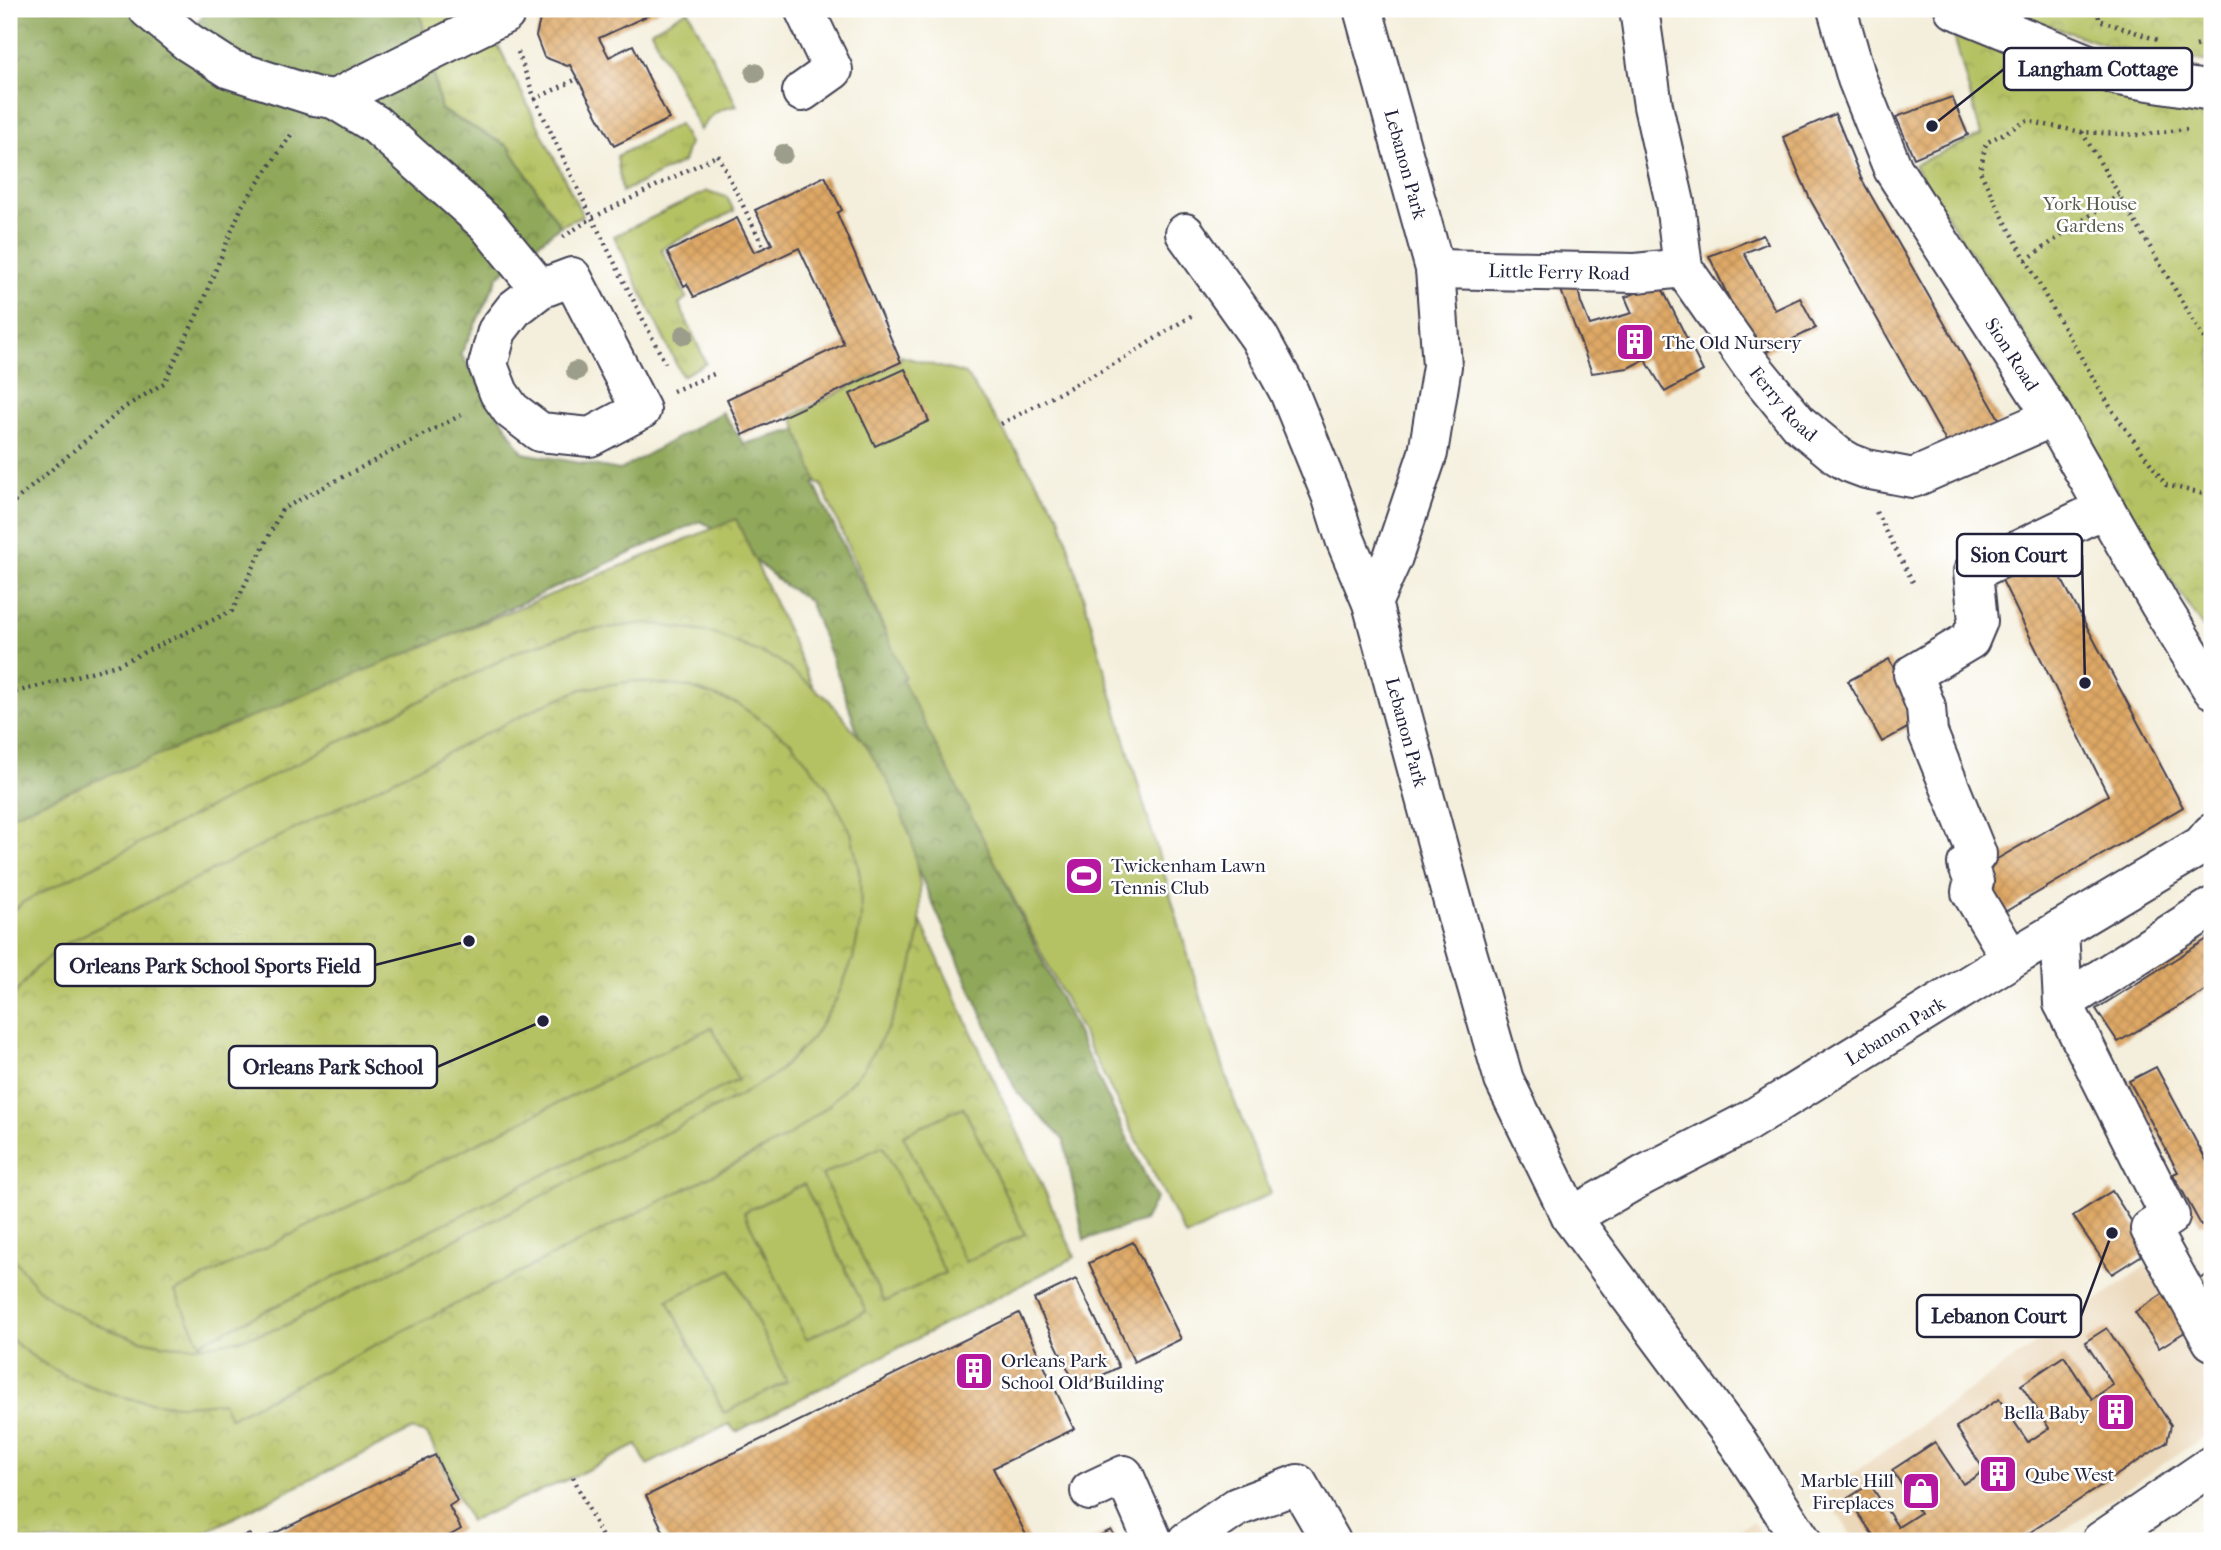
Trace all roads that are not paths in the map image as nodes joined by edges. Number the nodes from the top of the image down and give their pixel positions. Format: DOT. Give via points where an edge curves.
graph roads {
  1 [pos="148,9"];
  2 [pos="804,9"];
  3 [pos="1363,9"];
  4 [pos="1639,9"];
  5 [pos="1837,9"];
  6 [pos="1954,9"];
  7 [pos="505,14"];
  8 [pos="2212,91"];
  9 [pos="802,92"];
  10 [pos="324,97"];
  11 [pos="1185,233"];
  12 [pos="1683,268"];
  13 [pos="1435,269"];
  14 [pos="540,289"];
  15 [pos="2053,417"];
  16 [pos="2105,508"];
  17 [pos="1372,603"];
  18 [pos="2212,689"];
  19 [pos="2212,833"];
  20 [pos="2212,907"];
  21 [pos="2059,930"];
  22 [pos="2011,959"];
  23 [pos="2063,1003"];
  24 [pos="1571,1217"];
  25 [pos="2212,1341"];
  26 [pos="2212,1465"];
  27 [pos="1090,1491"];
  28 [pos="1153,1541"];
  29 [pos="1187,1541"];
  30 [pos="1331,1541"];
  31 [pos="1802,1541"];
  32 [pos="2101,1541"];
  1 -- 10 [label="street" via="230,69"];
  2 -- 9 [label="street" via="833,70"];
  3 -- 13 [label="street, Lebanon Park"];
  4 -- 12 [label="street, Ferry Road"];
  5 -- 15 [label="street, Sion Road" via="1857,79 1892,169"];
  6 -- 8 [label="street" via="2118,76"];
  7 -- 10 [label="street"];
  10 -- 14 [label="street" via="375,124 487,224"];
  11 -- 17 [label="street, Lebanon Park" via="1259,337 1289,392"];
  12 -- 13 [label="street, Little Ferry Road" via="1636,273"];
  12 -- 15 [label="street, Ferry Road" via="1749,365 1798,423 1850,463 1913,478"];
  13 -- 17 [label="street, Lebanon Park" via="1442,366 1428,453 1393,557"];
  14 -- 14 [label="street" via="572,277 641,410 590,438 540,432 512,410 488,365 497,331 514,309"];
  15 -- 16 [label="street, Sion Road"];
  16 -- 18 [label="street, Sion Road"];
  16 -- 22 [label="street" via="1973,572 1978,621 1970,640 1913,674 1926,707 1928,733 1977,854 1967,864 1974,882 1971,892"];
  17 -- 24 [label="street, Lebanon Park" via="1504,1080"];
  19 -- 21 [label="street, Lebanon Park" via="2202,845"];
  20 -- 23 [label="street"];
  21 -- 22 [label="street, Lebanon Park"];
  21 -- 23 [label="street"];
  22 -- 24 [label="street, Lebanon Park" via="1747,1122"];
  23 -- 25 [label="street" via="2170,1216 2150,1229"];
  24 -- 31 [label="street, Lebanon Park" via="1739,1444"];
  26 -- 32 [label="street"];
  27 -- 28 [label="street" via="1124,1475"];
  29 -- 30 [label="street" via="1237,1507 1298,1484"];
}
